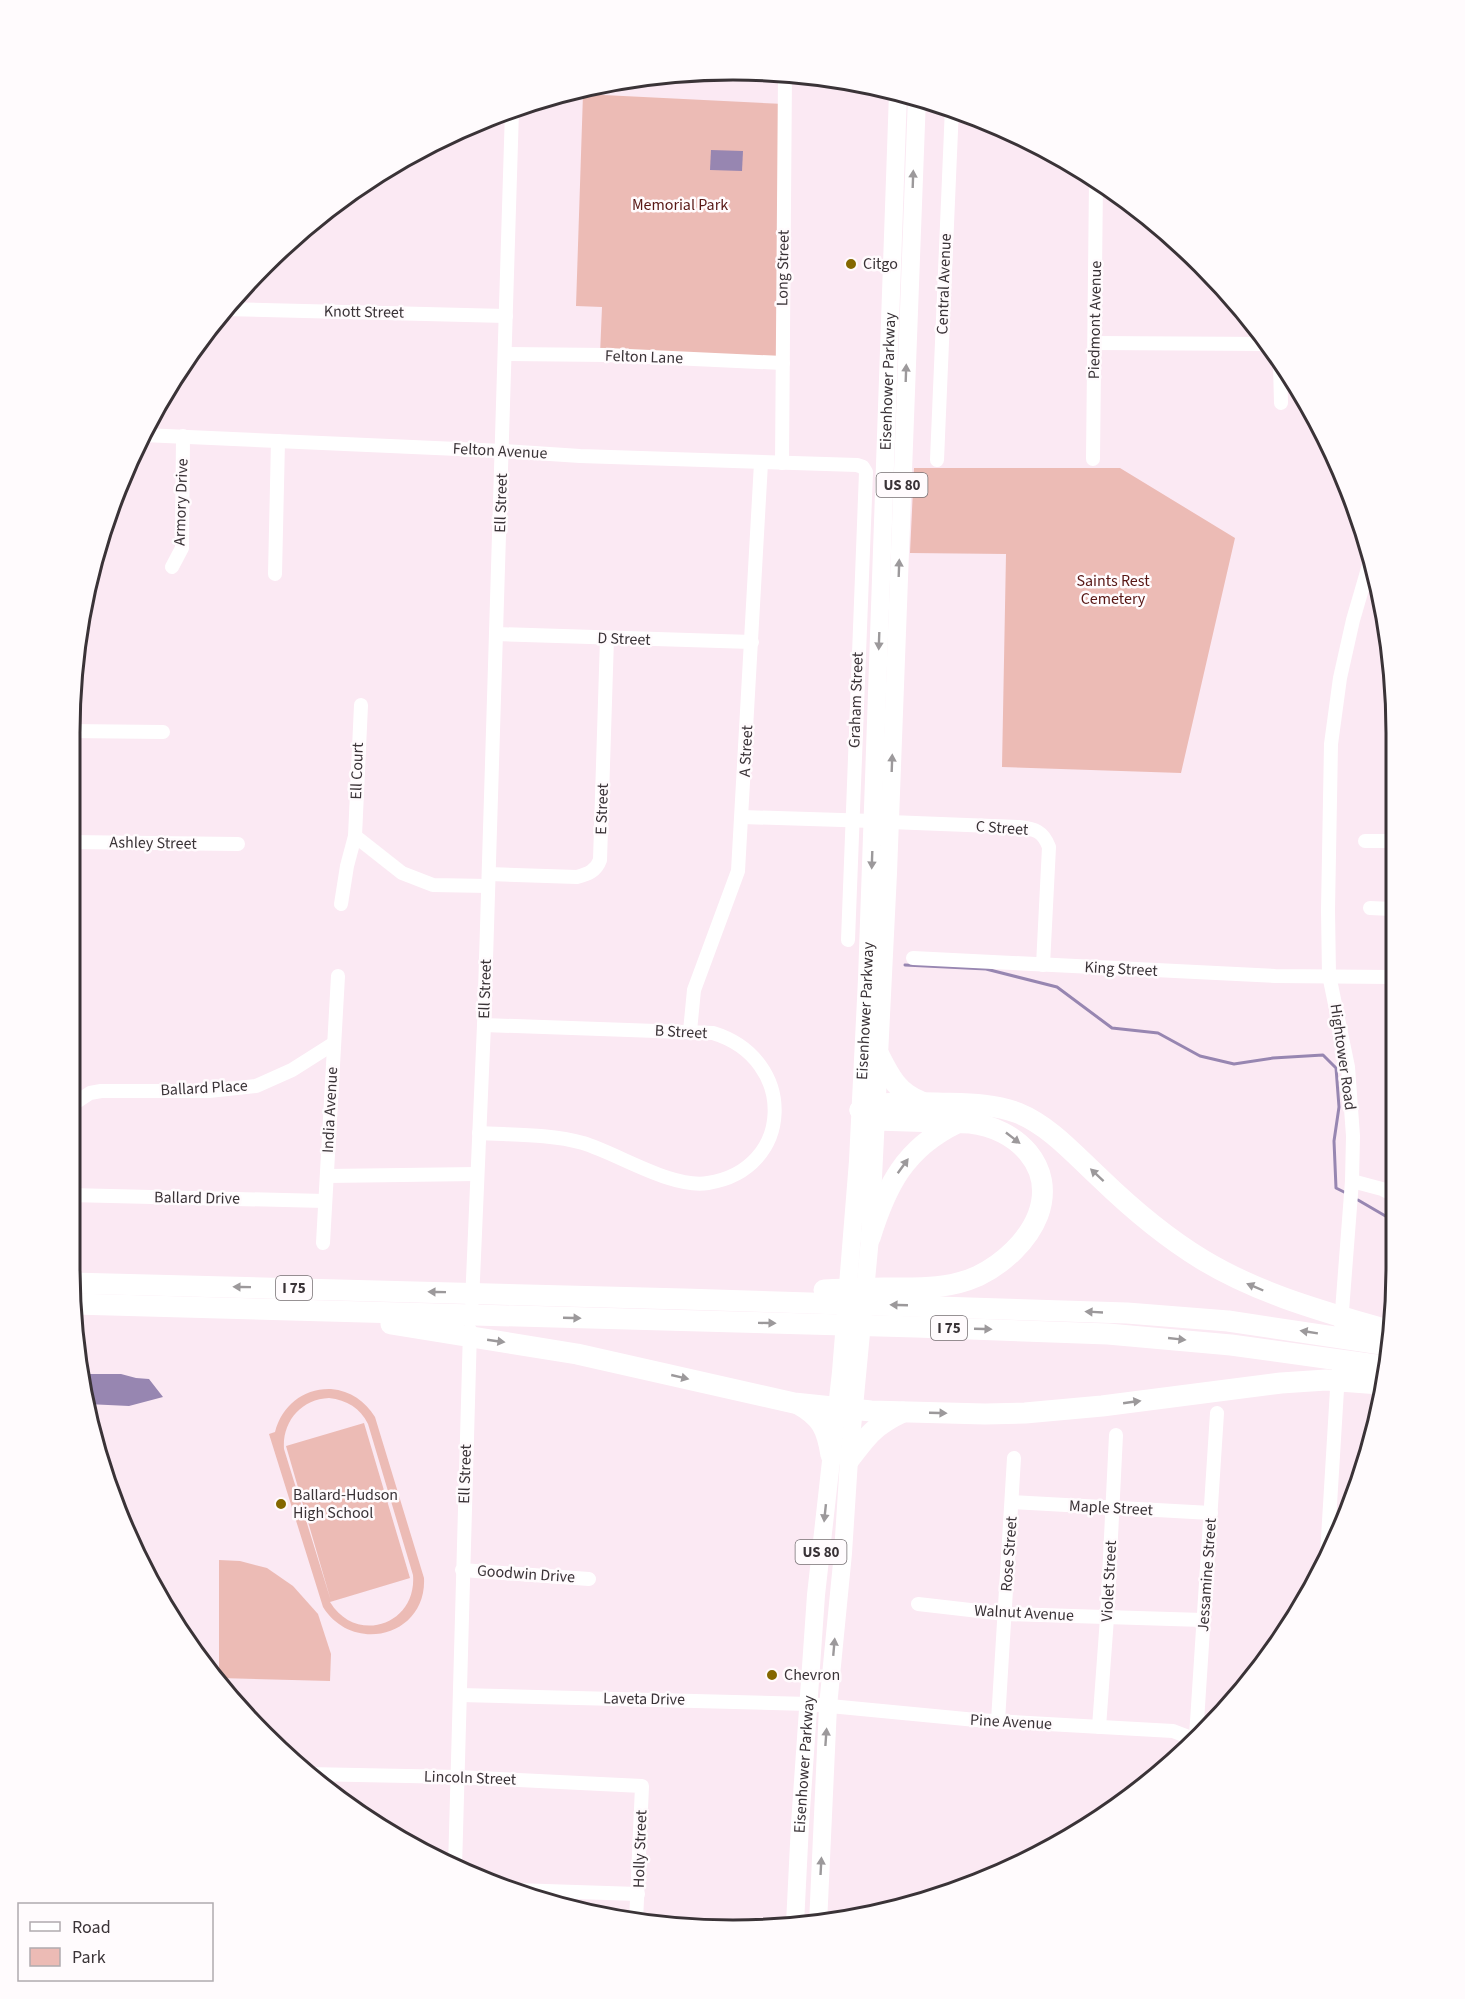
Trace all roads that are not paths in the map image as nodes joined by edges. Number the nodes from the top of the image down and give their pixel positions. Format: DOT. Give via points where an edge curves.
graph roads {
  1 [pos="785,82"];
  2 [pos="898,101"];
  3 [pos="917,106"];
  4 [pos="512,118"];
  5 [pos="952,118"];
  6 [pos="1100,193"];
  7 [pos="239,305"];
  8 [pos="506,316"];
  9 [pos="1095,343"];
  10 [pos="1257,344"];
  11 [pos="505,354"];
  12 [pos="783,363"];
  13 [pos="1280,378"];
  14 [pos="1281,403"];
  15 [pos="152,435"];
  16 [pos="183,436"];
  17 [pos="278,441"];
  18 [pos="503,451"];
  19 [pos="1093,459"];
  20 [pos="937,460"];
  21 [pos="761,463"];
  22 [pos="782,463"];
  23 [pos="857,465"];
  24 [pos="172,567"];
  25 [pos="275,574"];
  26 [pos="1366,575"];
  27 [pos="496,634"];
  28 [pos="607,639"];
  29 [pos="752,642"];
  30 [pos="361,705"];
  31 [pos="80,731"];
  32 [pos="163,732"];
  33 [pos="742,818"];
  34 [pos="852,820"];
  35 [pos="881,821"];
  36 [pos="355,836"];
  37 [pos="1365,841"];
  38 [pos="1386,841"];
  39 [pos="80,842"];
  40 [pos="238,844"];
  41 [pos="488,880"];
  42 [pos="341,904"];
  43 [pos="1370,908"];
  44 [pos="1386,909"];
  45 [pos="848,940"];
  46 [pos="913,958"];
  47 [pos="1043,965"];
  48 [pos="1329,975"];
  49 [pos="338,976"];
  50 [pos="1386,977"];
  51 [pos="484,1025"];
  52 [pos="690,1031"];
  53 [pos="333,1044"];
  54 [pos="879,1055"];
  55 [pos="80,1099"];
  56 [pos="925,1103"];
  57 [pos="871,1111"];
  58 [pos="958,1122"];
  59 [pos="479,1133"];
  60 [pos="477,1174"];
  61 [pos="327,1176"];
  62 [pos="1352,1180"];
  63 [pos="1386,1191"];
  64 [pos="80,1195"];
  65 [pos="325,1201"];
  66 [pos="861,1241"];
  67 [pos="323,1243"];
  68 [pos="80,1283"];
  69 [pos="684,1299"];
  70 [pos="81,1304"];
  71 [pos="314,1311"];
  72 [pos="1382,1329"];
  73 [pos="1381,1344"];
  74 [pos="1378,1365"];
  75 [pos="1375,1384"];
  76 [pos="794,1403"];
  77 [pos="846,1408"];
  78 [pos="903,1412"];
  79 [pos="1217,1413"];
  80 [pos="1116,1435"];
  81 [pos="840,1458"];
  82 [pos="1014,1458"];
  83 [pos="1012,1502"];
  84 [pos="1112,1508"];
  85 [pos="1211,1513"];
  86 [pos="1328,1533"];
  87 [pos="462,1569"];
  88 [pos="589,1579"];
  89 [pos="918,1605"];
  90 [pos="1005,1614"];
  91 [pos="1107,1618"];
  92 [pos="1203,1620"];
  93 [pos="460,1695"];
  94 [pos="809,1704"];
  95 [pos="828,1706"];
  96 [pos="998,1721"];
  97 [pos="1197,1725"];
  98 [pos="1099,1727"];
  99 [pos="1186,1736"];
  100 [pos="322,1774"];
  101 [pos="458,1777"];
  102 [pos="633,1785"];
  103 [pos="455,1857"];
  104 [pos="543,1891"];
  105 [pos="638,1894"];
  106 [pos="637,1912"];
  107 [pos="818,1914"];
  108 [pos="795,1916"];
  1 -- 12 [label="street, Long Street"];
  2 -- 35 [label="main road, Eisenhower Parkway / US 80, one-way" via="874,802"];
  35 -- 3 [label="main road, Eisenhower Parkway / US 80, one-way"];
  4 -- 8 [label="street, Ell Street"];
  5 -- 20 [label="street, Central Avenue"];
  6 -- 9 [label="street, Piedmont Avenue"];
  7 -- 8 [label="street, Knott Street"];
  8 -- 11 [label="street, Ell Street"];
  9 -- 10 [label="street"];
  9 -- 19 [label="street, Piedmont Avenue"];
  11 -- 12 [label="street, Felton Lane"];
  11 -- 18 [label="street, Ell Street"];
  12 -- 22 [label="street, Long Street"];
  13 -- 14 [label="street"];
  15 -- 16 [label="street, Felton Avenue"];
  16 -- 17 [label="street, Felton Avenue"];
  16 -- 24 [label="street, Armory Drive" via="182,548"];
  17 -- 18 [label="street, Felton Avenue"];
  17 -- 25 [label="street"];
  18 -- 21 [label="street, Felton Avenue"];
  18 -- 27 [label="street, Ell Street"];
  21 -- 22 [label="street, Felton Avenue"];
  21 -- 29 [label="street, A Street"];
  22 -- 23 [label="street, Felton Avenue"];
  23 -- 34 [label="street, Graham Street" via="866,472"];
  26 -- 48 [label="street, Hightower Road" via="1335,708 1329,806"];
  27 -- 28 [label="street, D Street"];
  27 -- 41 [label="street, Ell Street"];
  28 -- 29 [label="street, D Street"];
  28 -- 41 [label="street, E Street" via="598,867 578,877"];
  29 -- 33 [label="street, A Street"];
  30 -- 36 [label="street, Ell Court"];
  31 -- 32 [label="street"];
  33 -- 34 [label="street, C Street"];
  33 -- 52 [label="street, A Street" via="738,871 692,1000"];
  34 -- 35 [label="street, C Street"];
  34 -- 45 [label="street, Graham Street"];
  35 -- 47 [label="street, C Street" via="1036,829 1049,847"];
  35 -- 54 [label="main road, Eisenhower Parkway / US 80" via="889,842"];
  35 -- 57 [label="main road, Eisenhower Parkway / US 80, one-way" via="865,1043"];
  36 -- 41 [label="street" via="402,873 433,885"];
  36 -- 42 [label="street, Ell Court"];
  37 -- 38 [label="street"];
  39 -- 40 [label="street, Ashley Street"];
  41 -- 51 [label="street, Ell Street"];
  43 -- 44 [label="street"];
  46 -- 47 [label="street, King Street"];
  47 -- 48 [label="street, King Street"];
  48 -- 50 [label="street, King Street"];
  48 -- 62 [label="street, Hightower Road" via="1348,1067"];
  49 -- 53 [label="street, India Avenue"];
  51 -- 52 [label="street, B Street"];
  51 -- 59 [label="street, Ell Street"];
  52 -- 59 [label="street, B Street" via="728,1038 753,1055 772,1085 773,1127 759,1155 740,1174 699,1184 662,1175 574,1141"];
  53 -- 55 [label="street, Ballard Place" via="292,1070 256,1086 209,1091 101,1091 90,1092"];
  53 -- 61 [label="street, India Avenue"];
  54 -- 56 [label="highway" via="898,1089"];
  54 -- 57 [label="main road, Eisenhower Parkway / US 80"];
  56 -- 57 [label="highway"];
  72 -- 56 [label="highway, one-way" via="1274,1294 1204,1261 1140,1215 1054,1135 1032,1120 991,1106"];
  57 -- 58 [label="highway"];
  57 -- 66 [label="main road, Eisenhower Parkway / US 80"];
  66 -- 58 [label="highway, one-way" via="905,1162 927,1140"];
  58 -- 69 [label="highway, one-way" via="984,1124 1006,1133 1026,1150 1038,1173 1041,1201 1033,1225 1010,1254 991,1268 968,1280 931,1288 782,1290"];
  59 -- 60 [label="street, Ell Street"];
  60 -- 61 [label="street"];
  60 -- 87 [label="street, Ell Street"];
  61 -- 65 [label="street, India Avenue"];
  62 -- 63 [label="street"];
  62 -- 86 [label="street, Hightower Road"];
  64 -- 65 [label="street, Ballard Drive"];
  65 -- 67 [label="street, India Avenue"];
  66 -- 77 [label="main road, Eisenhower Parkway / US 80"];
  69 -- 68 [label="highway, I 75, one-way"];
  73 -- 69 [label="highway, I 75, one-way" via="1228,1321 1127,1313"];
  70 -- 71 [label="highway, I 75"];
  71 -- 74 [label="highway, I 75, one-way" via="1108,1334 1231,1345"];
  71 -- 76 [label="highway, one-way" via="578,1354"];
  78 -- 75 [label="highway, one-way" via="1025,1413 1281,1383 1326,1380"];
  76 -- 77 [label="highway"];
  76 -- 81 [label="highway" via="819,1420"];
  77 -- 78 [label="highway"];
  77 -- 81 [label="main road, Eisenhower Parkway / US 80"];
  78 -- 81 [label="highway" via="887,1419"];
  79 -- 85 [label="street, Jessamine Street"];
  80 -- 84 [label="street, Violet Street"];
  81 -- 94 [label="main road, Eisenhower Parkway / US 80, one-way" via="816,1595"];
  95 -- 81 [label="main road, Eisenhower Parkway / US 80, one-way" via="843,1553"];
  82 -- 83 [label="street, Rose Street"];
  83 -- 84 [label="street, Maple Street"];
  83 -- 90 [label="street, Rose Street"];
  84 -- 85 [label="street, Maple Street"];
  84 -- 91 [label="street, Violet Street"];
  85 -- 92 [label="street, Jessamine Street"];
  87 -- 88 [label="street, Goodwin Drive"];
  87 -- 93 [label="street, Ell Street"];
  89 -- 90 [label="street, Walnut Avenue"];
  90 -- 91 [label="street, Walnut Avenue"];
  90 -- 96 [label="street, Rose Street"];
  91 -- 92 [label="street, Walnut Avenue"];
  91 -- 98 [label="street, Violet Street"];
  92 -- 97 [label="street, Jessamine Street"];
  93 -- 94 [label="street, Laveta Drive"];
  93 -- 101 [label="street, Ell Street"];
  94 -- 95 [label="street, Laveta Drive"];
  94 -- 108 [label="main road, Eisenhower Parkway / US 80"];
  95 -- 96 [label="street, Pine Avenue"];
  107 -- 95 [label="main road, Eisenhower Parkway / US 80, one-way"];
  96 -- 98 [label="street, Pine Avenue"];
  98 -- 99 [label="street, Pine Avenue" via="1173,1731"];
  100 -- 101 [label="street, Lincoln Street"];
  101 -- 102 [label="street, Lincoln Street"];
  101 -- 103 [label="street, Ell Street"];
  102 -- 105 [label="street, Holly Street" via="642,1786"];
  104 -- 105 [label="street"];
  105 -- 106 [label="street, Holly Street"];
}
